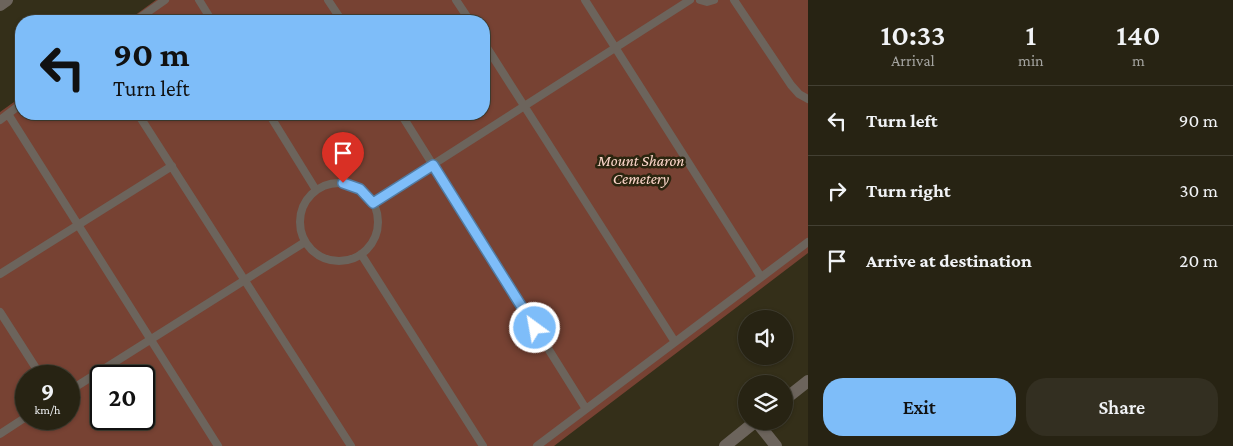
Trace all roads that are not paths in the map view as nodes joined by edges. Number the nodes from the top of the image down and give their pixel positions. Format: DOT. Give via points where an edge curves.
graph roads {
  1 [pos="7,0"];
  2 [pos="165,0"];
  3 [pos="199,0"];
  4 [pos="328,0"];
  5 [pos="456,0"];
  6 [pos="585,0"];
  7 [pos="690,0"];
  8 [pos="700,0"];
  9 [pos="714,0"];
  10 [pos="734,0"];
  11 [pos="0,5"];
  12 [pos="144,15"];
  13 [pos="208,15"];
  14 [pos="338,15"];
  15 [pos="466,15"];
  16 [pos="616,48"];
  17 [pos="490,52"];
  18 [pos="808,99"];
  19 [pos="524,106"];
  20 [pos="15,109"];
  21 [pos="8,114"];
  22 [pos="0,120"];
  23 [pos="142,120"];
  24 [pos="273,120"];
  25 [pos="404,120"];
  26 [pos="433,165"];
  27 [pos="172,166"];
  28 [pos="316,190"];
  29 [pos="373,203"];
  30 [pos="78,225"];
  31 [pos="305,242"];
  32 [pos="808,242"];
  33 [pos="361,254"];
  34 [pos="0,274"];
  35 [pos="761,277"];
  36 [pos="244,281"];
  37 [pos="0,312"];
  38 [pos="150,340"];
  39 [pos="674,342"];
  40 [pos="33,365"];
  41 [pos="808,381"];
  42 [pos="80,384"];
  43 [pos="793,393"];
  44 [pos="586,409"];
  45 [pos="15,424"];
  46 [pos="745,430"];
  47 [pos="763,430"];
  48 [pos="0,434"];
  49 [pos="218,446"];
  50 [pos="351,446"];
  51 [pos="483,446"];
  52 [pos="537,446"];
  53 [pos="725,446"];
  54 [pos="776,446"];
  1 -- 11 [label="street"];
  2 -- 12 [label="lane"];
  3 -- 13 [label="lane"];
  4 -- 14 [label="lane"];
  5 -- 15 [label="lane"];
  6 -- 16 [label="lane"];
  7 -- 16 [label="lane"];
  8 -- 9 [label="lane"];
  10 -- 18 [label="lane" via="791,85"];
  16 -- 19 [label="lane"];
  16 -- 35 [label="lane"];
  17 -- 19 [label="lane"];
  19 -- 26 [label="lane"];
  19 -- 39 [label="lane"];
  20 -- 21 [label="lane"];
  21 -- 22 [label="lane"];
  21 -- 30 [label="lane"];
  23 -- 27 [label="lane"];
  24 -- 28 [label="lane"];
  25 -- 26 [label="lane"];
  26 -- 29 [label="lane"];
  26 -- 44 [label="lane"];
  27 -- 30 [label="lane"];
  27 -- 36 [label="lane"];
  28 -- 29 [label="lane" via="333,183 352,185"];
  28 -- 31 [label="lane" via="300,214"];
  29 -- 33 [label="lane" via="378,227 372,242"];
  30 -- 34 [label="lane"];
  30 -- 38 [label="lane"];
  31 -- 33 [label="lane" via="316,254 331,260 352,259"];
  31 -- 36 [label="lane"];
  32 -- 35 [label="lane"];
  33 -- 51 [label="lane"];
  35 -- 39 [label="lane"];
  36 -- 38 [label="lane"];
  36 -- 50 [label="lane"];
  37 -- 40 [label="lane"];
  38 -- 42 [label="lane"];
  38 -- 49 [label="lane"];
  39 -- 44 [label="lane"];
  41 -- 43 [label="street"];
  44 -- 52 [label="lane"];
  45 -- 48 [label="lane"];
  46 -- 53 [label="street"];
  47 -- 54 [label="street"];
}
